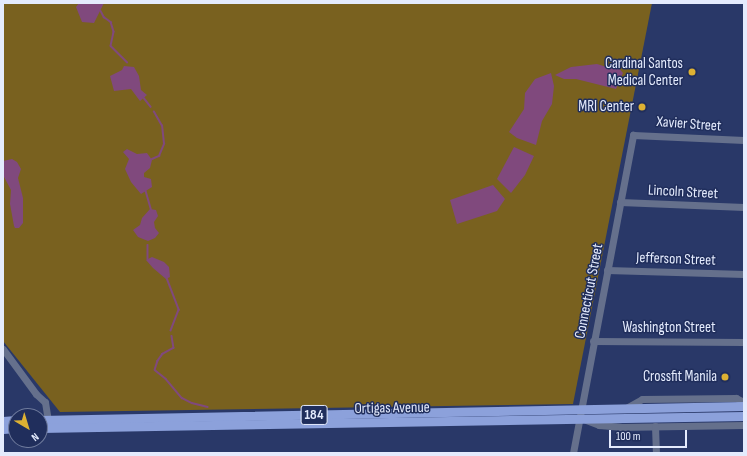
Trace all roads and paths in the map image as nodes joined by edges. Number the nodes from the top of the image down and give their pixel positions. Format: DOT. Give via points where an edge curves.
graph roads {
  1 [pos="633,135"];
  2 [pos="744,140"];
  3 [pos="620,202"];
  4 [pos="744,208"];
  5 [pos="607,270"];
  6 [pos="744,274"];
  7 [pos="593,341"];
  8 [pos="744,342"];
  9 [pos="3,348"];
  10 [pos="744,402"];
  11 [pos="744,406"];
  12 [pos="45,408"];
  13 [pos="624,409"];
  14 [pos="581,414"];
  15 [pos="744,416"];
  16 [pos="48,420"];
  17 [pos="744,424"];
  18 [pos="655,426"];
  19 [pos="48,428"];
  20 [pos="573,453"];
  21 [pos="656,453"];
  1 -- 2 [label="street, Xavier Street"];
  1 -- 3 [label="street, Connecticut Street"];
  3 -- 4 [label="street, Lincoln Street"];
  3 -- 5 [label="street, Connecticut Street"];
  5 -- 6 [label="street, Jefferson Street"];
  5 -- 7 [label="street, Connecticut Street"];
  7 -- 8 [label="street, Washington Street"];
  7 -- 14 [label="street, Connecticut Street"];
  9 -- 12 [label="street" via="36,394 45,402"];
  10 -- 13 [label="street" via="736,398 642,399"];
  11 -- 13 [label="main road, Ortigas Avenue / 184"];
  13 -- 14 [label="main road, Ortigas Avenue / 184"];
  14 -- 15 [label="main road, Ortigas Avenue / 184"];
  14 -- 16 [label="main road, Ortigas Avenue / 184"];
  14 -- 18 [label="street" via="599,425"];
  14 -- 19 [label="main road, Ortigas Avenue / 184"];
  14 -- 20 [label="street, Connecticut Street"];
  17 -- 18 [label="street"];
  18 -- 21 [label="street"];
}
